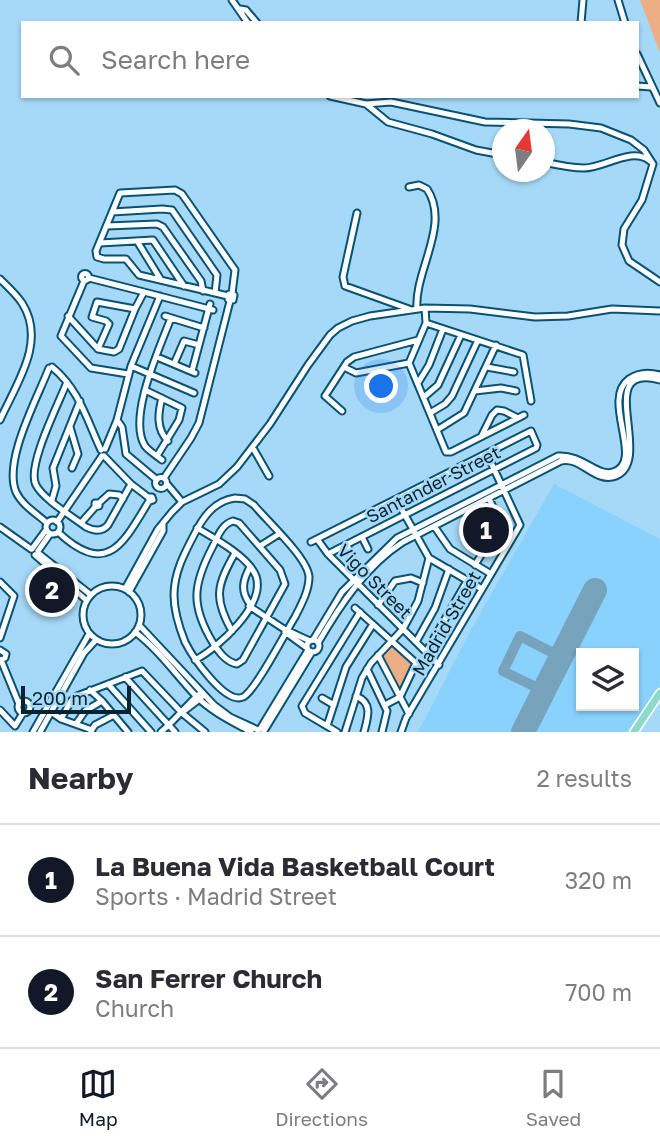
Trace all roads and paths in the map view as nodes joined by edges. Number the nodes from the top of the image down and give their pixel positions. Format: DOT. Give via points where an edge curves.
graph roads {
  1 [pos="232,0"];
  2 [pos="583,0"];
  3 [pos="618,0"];
  4 [pos="240,9"];
  5 [pos="246,21"];
  6 [pos="255,21"];
  7 [pos="581,21"];
  8 [pos="624,21"];
  9 [pos="639,59"];
  10 [pos="645,73"];
  11 [pos="639,78"];
  12 [pos="639,86"];
  13 [pos="651,87"];
  14 [pos="339,98"];
  15 [pos="660,103"];
  16 [pos="366,104"];
  17 [pos="492,153"];
  18 [pos="652,163"];
  19 [pos="555,164"];
  20 [pos="409,187"];
  21 [pos="112,212"];
  22 [pos="357,213"];
  23 [pos="106,226"];
  24 [pos="137,241"];
  25 [pos="100,243"];
  26 [pos="0,279"];
  27 [pos="161,280"];
  28 [pos="660,282"];
  29 [pos="184,286"];
  30 [pos="203,290"];
  31 [pos="144,292"];
  32 [pos="215,293"];
  33 [pos="160,296"];
  34 [pos="230,297"];
  35 [pos="425,308"];
  36 [pos="135,309"];
  37 [pos="414,310"];
  38 [pos="660,311"];
  39 [pos="68,316"];
  40 [pos="426,323"];
  41 [pos="204,328"];
  42 [pos="443,329"];
  43 [pos="461,335"];
  44 [pos="418,340"];
  45 [pos="478,340"];
  46 [pos="199,345"];
  47 [pos="496,345"];
  48 [pos="98,349"];
  49 [pos="157,357"];
  50 [pos="410,363"];
  51 [pos="174,364"];
  52 [pos="131,366"];
  53 [pos="344,367"];
  54 [pos="487,367"];
  55 [pos="514,372"];
  56 [pos="128,373"];
  57 [pos="151,374"];
  58 [pos="660,377"];
  59 [pos="67,382"];
  60 [pos="418,383"];
  61 [pos="145,390"];
  62 [pos="475,391"];
  63 [pos="516,391"];
  64 [pos="194,393"];
  65 [pos="424,397"];
  66 [pos="162,398"];
  67 [pos="80,401"];
  68 [pos="531,401"];
  69 [pos="342,411"];
  70 [pos="430,413"];
  71 [pos="0,420"];
  72 [pos="117,420"];
  73 [pos="70,427"];
  74 [pos="437,430"];
  75 [pos="482,435"];
  76 [pos="168,441"];
  77 [pos="253,447"];
  78 [pos="103,453"];
  79 [pos="487,453"];
  80 [pos="72,468"];
  81 [pos="494,469"];
  82 [pos="268,476"];
  83 [pos="163,483"];
  84 [pos="131,484"];
  85 [pos="503,488"];
  86 [pos="489,498"];
  87 [pos="124,499"];
  88 [pos="179,499"];
  89 [pos="396,499"];
  90 [pos="52,500"];
  91 [pos="66,510"];
  92 [pos="405,515"];
  93 [pos="57,522"];
  94 [pos="47,523"];
  95 [pos="81,523"];
  96 [pos="434,526"];
  97 [pos="0,527"];
  98 [pos="197,528"];
  99 [pos="48,532"];
  100 [pos="58,532"];
  101 [pos="415,533"];
  102 [pos="279,534"];
  103 [pos="362,537"];
  104 [pos="216,539"];
  105 [pos="347,545"];
  106 [pos="260,546"];
  107 [pos="368,549"];
  108 [pos="35,551"];
  109 [pos="235,553"];
  110 [pos="328,554"];
  111 [pos="352,556"];
  112 [pos="429,558"];
  113 [pos="475,565"];
  114 [pos="250,567"];
  115 [pos="449,569"];
  116 [pos="318,571"];
  117 [pos="309,574"];
  118 [pos="491,574"];
  119 [pos="467,581"];
  120 [pos="0,582"];
  121 [pos="356,582"];
  122 [pos="423,583"];
  123 [pos="482,589"];
  124 [pos="127,591"];
  125 [pos="91,595"];
  126 [pos="86,600"];
  127 [pos="250,605"];
  128 [pos="378,606"];
  129 [pos="0,607"];
  130 [pos="7,614"];
  131 [pos="267,620"];
  132 [pos="373,624"];
  133 [pos="139,625"];
  134 [pos="403,629"];
  135 [pos="285,630"];
  136 [pos="232,631"];
  137 [pos="135,632"];
  138 [pos="89,634"];
  139 [pos="0,638"];
  140 [pos="96,640"];
  141 [pos="314,641"];
  142 [pos="392,642"];
  143 [pos="416,642"];
  144 [pos="216,648"];
  145 [pos="0,650"];
  146 [pos="309,650"];
  147 [pos="426,652"];
  148 [pos="378,655"];
  149 [pos="195,660"];
  150 [pos="237,664"];
  151 [pos="1,665"];
  152 [pos="439,665"];
  153 [pos="367,669"];
  154 [pos="241,672"];
  155 [pos="125,677"];
  156 [pos="108,684"];
  157 [pos="90,690"];
  158 [pos="660,693"];
  159 [pos="200,695"];
  160 [pos="356,696"];
  161 [pos="400,697"];
  162 [pos="322,698"];
  163 [pos="102,701"];
  164 [pos="19,704"];
  165 [pos="334,705"];
  166 [pos="385,705"];
  167 [pos="26,711"];
  168 [pos="0,712"];
  169 [pos="183,712"];
  170 [pos="409,714"];
  171 [pos="114,715"];
  172 [pos="46,717"];
  173 [pos="61,719"];
  174 [pos="76,724"];
  175 [pos="169,726"];
  176 [pos="327,726"];
  177 [pos="13,729"];
  178 [pos="91,731"];
  179 [pos="259,731"];
  180 [pos="33,732"];
  181 [pos="40,732"];
  182 [pos="128,732"];
  183 [pos="151,732"];
  184 [pos="161,732"];
  185 [pos="174,732"];
  186 [pos="205,732"];
  187 [pos="337,732"];
  188 [pos="345,732"];
  189 [pos="364,732"];
  190 [pos="382,732"];
  191 [pos="401,732"];
  192 [pos="634,732"];
  1 -- 4 [label="street"];
  2 -- 7 [label="street"];
  3 -- 8 [label="street"];
  4 -- 5 [label="street"];
  4 -- 6 [label="street"];
  9 -- 10 [label="street"];
  10 -- 11 [label="street"];
  10 -- 13 [label="street"];
  12 -- 13 [label="street"];
  13 -- 15 [label="street"];
  14 -- 16 [label="street"];
  16 -- 17 [label="street" via="388,122"];
  16 -- 18 [label="street" via="391,102 501,124 587,125 621,134 644,150"];
  18 -- 19 [label="street" via="637,155 586,168"];
  18 -- 28 [label="street" via="642,200 624,229 622,245 629,261"];
  20 -- 37 [label="street" via="427,188 435,208 431,245"];
  21 -- 23 [label="street"];
  21 -- 32 [label="street" via="172,210 217,275"];
  21 -- 34 [label="street" via="122,192 175,190 182,194 235,270"];
  22 -- 37 [label="street" via="345,286"];
  23 -- 25 [label="street"];
  23 -- 30 [label="street" via="163,226"];
  24 -- 25 [label="street"];
  24 -- 27 [label="street"];
  24 -- 29 [label="street" via="155,241"];
  25 -- 27 [label="street" via="96,255 104,260 127,260 139,275"];
  26 -- 71 [label="street" via="21,301 32,330 29,358"];
  27 -- 29 [label="street"];
  29 -- 30 [label="street"];
  30 -- 32 [label="street"];
  31 -- 33 [label="street"];
  31 -- 36 [label="street"];
  31 -- 39 [label="street" via="86,279"];
  32 -- 34 [label="street"];
  33 -- 41 [label="street" via="210,308"];
  33 -- 52 [label="street"];
  34 -- 83 [label="street" via="199,423"];
  35 -- 37 [label="street"];
  35 -- 38 [label="street" via="535,317 612,309"];
  35 -- 40 [label="street"];
  36 -- 48 [label="street" via="117,351"];
  36 -- 48 [label="street" via="106,303 100,319 108,324"];
  37 -- 77 [label="street" via="352,321 334,331"];
  39 -- 48 [label="street"];
  39 -- 56 [label="street" via="61,336 87,365"];
  40 -- 42 [label="street"];
  40 -- 44 [label="street"];
  41 -- 46 [label="street"];
  41 -- 49 [label="street" via="168,317"];
  42 -- 43 [label="street"];
  42 -- 60 [label="street"];
  43 -- 45 [label="street"];
  43 -- 65 [label="street" via="438,385"];
  44 -- 50 [label="street"];
  44 -- 53 [label="street" via="361,354"];
  45 -- 47 [label="street"];
  45 -- 70 [label="street" via="452,396"];
  46 -- 51 [label="street" via="184,341"];
  46 -- 51 [label="street" via="193,372"];
  47 -- 54 [label="street"];
  47 -- 68 [label="street" via="525,356"];
  49 -- 51 [label="street"];
  49 -- 57 [label="street"];
  50 -- 53 [label="street" via="356,373"];
  50 -- 60 [label="street"];
  52 -- 56 [label="street"];
  52 -- 57 [label="street"];
  53 -- 69 [label="street" via="324,396"];
  54 -- 55 [label="street"];
  54 -- 62 [label="street"];
  56 -- 72 [label="street"];
  57 -- 61 [label="street"];
  57 -- 64 [label="street"];
  58 -- 85 [label="street" via="641,379 627,391 631,457 616,476 601,477 568,460 542,467"];
  59 -- 67 [label="street"];
  59 -- 90 [label="street" via="33,469 38,489"];
  59 -- 94 [label="street" via="51,368 17,449 12,473 19,497"];
  60 -- 65 [label="street"];
  61 -- 66 [label="street"];
  61 -- 76 [label="street" via="139,416 143,440 160,458"];
  62 -- 63 [label="street"];
  62 -- 74 [label="street" via="462,415"];
  65 -- 70 [label="street"];
  66 -- 76 [label="street" via="158,417"];
  66 -- 76 [label="street" via="183,408"];
  67 -- 73 [label="street"];
  67 -- 78 [label="street"];
  70 -- 74 [label="street"];
  72 -- 78 [label="street"];
  72 -- 83 [label="street" via="126,454"];
  73 -- 80 [label="street" via="78,454"];
  73 -- 90 [label="street" via="52,468 56,486"];
  74 -- 75 [label="street" via="449,453"];
  75 -- 75 [label="street" via="497,410 521,416"];
  77 -- 82 [label="street"];
  77 -- 88 [label="street" via="219,484"];
  78 -- 84 [label="street"];
  78 -- 91 [label="street"];
  79 -- 81 [label="street, Madrid Street"];
  79 -- 81 [label="street, Santander Street" via="531,431 537,447"];
  79 -- 89 [label="street"];
  81 -- 85 [label="street, Madrid Street"];
  81 -- 92 [label="street, Santander Street"];
  83 -- 88 [label="street"];
  84 -- 87 [label="street"];
  84 -- 100 [label="street" via="148,499 121,544 91,553 75,548"];
  85 -- 86 [label="street"];
  85 -- 101 [label="street"];
  85 -- 118 [label="street, Madrid Street" via="520,525"];
  86 -- 96 [label="street"];
  86 -- 113 [label="street" via="500,525"];
  87 -- 95 [label="street" via="108,492"];
  87 -- 95 [label="street" via="105,528 93,530"];
  88 -- 124 [label="street"];
  89 -- 92 [label="street"];
  89 -- 110 [label="street, Vigo Street" via="314,541"];
  90 -- 91 [label="street"];
  91 -- 93 [label="street"];
  91 -- 95 [label="street"];
  92 -- 101 [label="street"];
  92 -- 103 [label="street, Santander Street"];
  93 -- 94 [label="street"];
  93 -- 100 [label="street"];
  94 -- 99 [label="street"];
  96 -- 101 [label="street"];
  96 -- 113 [label="street" via="450,550"];
  97 -- 108 [label="street"];
  98 -- 102 [label="street" via="219,502 235,498 254,505"];
  98 -- 104 [label="street"];
  98 -- 149 [label="street" via="174,592 181,632"];
  99 -- 100 [label="street"];
  99 -- 108 [label="street"];
  101 -- 112 [label="street"];
  101 -- 121 [label="street"];
  102 -- 106 [label="street"];
  102 -- 117 [label="street"];
  103 -- 105 [label="street, Santander Street"];
  103 -- 107 [label="street"];
  104 -- 106 [label="street" via="233,521"];
  104 -- 109 [label="street"];
  104 -- 144 [label="street" via="196,593 199,614"];
  105 -- 110 [label="street, Santander Street"];
  105 -- 111 [label="street"];
  106 -- 131 [label="street" via="285,579"];
  108 -- 125 [label="street"];
  108 -- 126 [label="street"];
  109 -- 114 [label="street"];
  109 -- 136 [label="street" via="221,579 219,594"];
  110 -- 121 [label="street, Vigo Street"];
  112 -- 115 [label="street"];
  112 -- 122 [label="street"];
  113 -- 118 [label="street"];
  114 -- 127 [label="street" via="243,587"];
  114 -- 127 [label="street" via="257,581"];
  115 -- 119 [label="street"];
  115 -- 143 [label="street, Vigo Street"];
  116 -- 117 [label="street"];
  117 -- 135 [label="street" via="306,595"];
  118 -- 123 [label="street, Madrid Street"];
  119 -- 123 [label="street"];
  119 -- 147 [label="street"];
  120 -- 130 [label="street" via="14,596"];
  121 -- 128 [label="street, Vigo Street"];
  121 -- 141 [label="street"];
  122 -- 128 [label="street" via="395,581"];
  122 -- 134 [label="street"];
  123 -- 152 [label="street, Madrid Street"];
  124 -- 125 [label="street" via="106,587"];
  124 -- 133 [label="street" via="140,607"];
  125 -- 126 [label="street"];
  126 -- 138 [label="street" via="83,620"];
  127 -- 131 [label="street"];
  127 -- 136 [label="street"];
  128 -- 134 [label="street, Vigo Street"];
  129 -- 130 [label="street"];
  130 -- 139 [label="street"];
  131 -- 135 [label="street"];
  131 -- 150 [label="street"];
  132 -- 142 [label="street"];
  132 -- 165 [label="street" via="346,667"];
  132 -- 176 [label="street" via="358,610 302,706 305,713"];
  133 -- 137 [label="street"];
  133 -- 159 [label="street"];
  134 -- 142 [label="street"];
  134 -- 143 [label="street, Vigo Street"];
  135 -- 141 [label="street"];
  135 -- 146 [label="street"];
  135 -- 149 [label="street" via="245,697 227,695"];
  136 -- 144 [label="street"];
  137 -- 140 [label="street" via="121,643"];
  137 -- 159 [label="street"];
  138 -- 140 [label="street"];
  138 -- 172 [label="street"];
  140 -- 172 [label="street" via="83,653"];
  141 -- 146 [label="street"];
  141 -- 146 [label="street" via="318,649"];
  142 -- 148 [label="street"];
  142 -- 161 [label="street" via="416,663"];
  143 -- 147 [label="street, Vigo Street"];
  144 -- 149 [label="street"];
  144 -- 150 [label="street"];
  145 -- 151 [label="street" via="6,654"];
  146 -- 179 [label="street"];
  147 -- 152 [label="street, Vigo Street"];
  148 -- 153 [label="street"];
  148 -- 161 [label="street"];
  150 -- 154 [label="street"];
  151 -- 164 [label="street"];
  152 -- 170 [label="street, Madrid Street"];
  153 -- 160 [label="street"];
  153 -- 166 [label="street"];
  155 -- 156 [label="street"];
  155 -- 169 [label="street" via="145,672"];
  155 -- 175 [label="street"];
  156 -- 157 [label="street"];
  156 -- 183 [label="street"];
  157 -- 163 [label="street"];
  157 -- 173 [label="street" via="71,701"];
  158 -- 192 [label="main road"];
  159 -- 169 [label="street"];
  159 -- 179 [label="street"];
  160 -- 188 [label="street"];
  160 -- 189 [label="street" via="369,710"];
  161 -- 166 [label="street"];
  161 -- 170 [label="street"];
  162 -- 165 [label="street"];
  163 -- 171 [label="street"];
  163 -- 174 [label="street" via="85,711"];
  164 -- 167 [label="street" via="18,710"];
  164 -- 167 [label="street" via="26,702"];
  165 -- 176 [label="street"];
  166 -- 190 [label="street"];
  167 -- 172 [label="street"];
  167 -- 177 [label="street"];
  168 -- 177 [label="street"];
  169 -- 175 [label="street"];
  169 -- 186 [label="street"];
  170 -- 191 [label="street, Madrid Street"];
  171 -- 178 [label="street"];
  171 -- 182 [label="street"];
  172 -- 173 [label="street"];
  172 -- 180 [label="street"];
  172 -- 181 [label="street"];
  173 -- 174 [label="street"];
  174 -- 178 [label="street"];
  175 -- 184 [label="street"];
  175 -- 185 [label="street"];
  176 -- 187 [label="street"];
}
